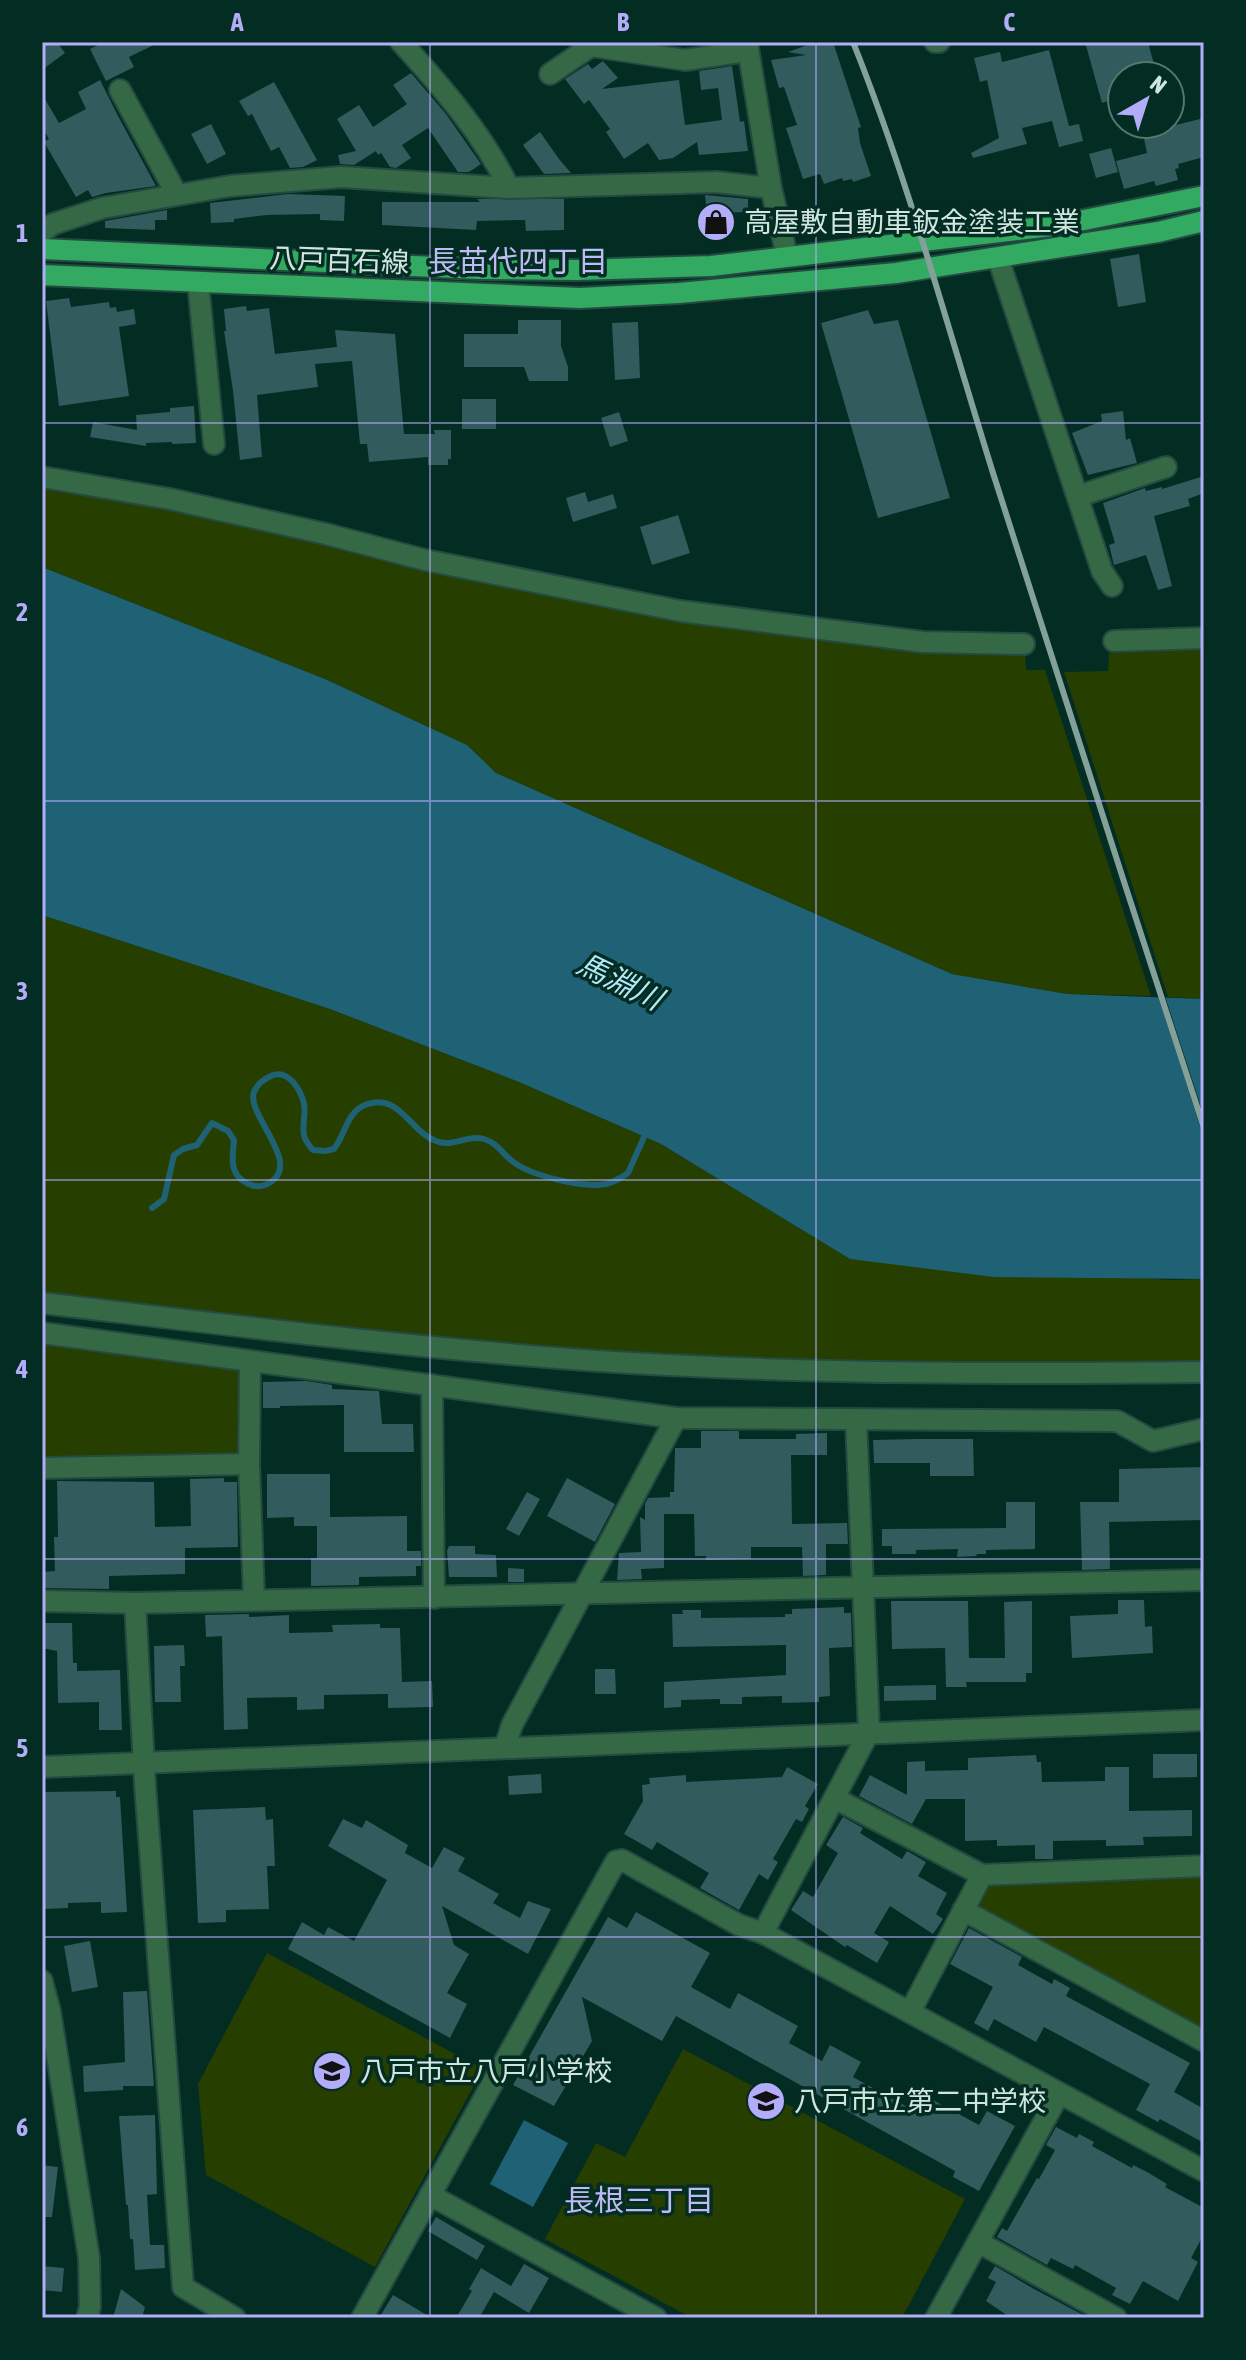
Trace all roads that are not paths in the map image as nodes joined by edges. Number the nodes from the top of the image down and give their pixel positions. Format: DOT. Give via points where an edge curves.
graph roads {
  1 [pos="401,42"];
  2 [pos="747,47"];
  3 [pos="550,74"];
  4 [pos="120,90"];
  5 [pos="509,188"];
  6 [pos="771,188"];
  7 [pos="177,195"];
  8 [pos="1204,196"];
  9 [pos="42,205"];
  10 [pos="1204,221"];
  11 [pos="48,228"];
  12 [pos="42,249"];
  13 [pos="787,256"];
  14 [pos="998,258"];
  15 [pos="42,275"];
  16 [pos="198,282"];
  17 [pos="214,444"];
  18 [pos="1166,467"];
  19 [pos="42,477"];
  20 [pos="1079,496"];
  21 [pos="1112,586"];
  22 [pos="1204,638"];
  23 [pos="1114,641"];
  24 [pos="1024,644"];
  25 [pos="42,1303"];
  26 [pos="42,1333"];
  27 [pos="250,1361"];
  28 [pos="1204,1372"];
  29 [pos="432,1385"];
  30 [pos="676,1418"];
  31 [pos="856,1419"];
  32 [pos="1204,1429"];
  33 [pos="249,1464"];
  34 [pos="42,1468"];
  35 [pos="1204,1580"];
  36 [pos="864,1589"];
  37 [pos="581,1592"];
  38 [pos="434,1598"];
  39 [pos="254,1599"];
  40 [pos="42,1601"];
  41 [pos="135,1603"];
  42 [pos="1204,1720"];
  43 [pos="869,1732"];
  44 [pos="505,1747"];
  45 [pos="144,1762"];
  46 [pos="42,1767"];
  47 [pos="836,1799"];
  48 [pos="1204,1866"];
  49 [pos="982,1875"];
  50 [pos="963,1910"];
  51 [pos="763,1933"];
  52 [pos="42,1981"];
  53 [pos="910,2012"];
  54 [pos="1204,2041"];
  55 [pos="1059,2094"];
  56 [pos="1204,2171"];
  57 [pos="430,2195"];
  58 [pos="978,2242"];
  59 [pos="654,2317"];
  60 [pos="87,2318"];
  61 [pos="235,2318"];
  62 [pos="362,2318"];
  63 [pos="936,2318"];
  64 [pos="1116,2318"];
  1 -- 5 [label="street" via="497,161"];
  2 -- 3 [label="street" via="685,60 591,46"];
  2 -- 6 [label="street"];
  4 -- 7 [label="street"];
  5 -- 6 [label="street" via="716,182"];
  5 -- 7 [label="street" via="341,177"];
  6 -- 13 [label="street"];
  7 -- 11 [label="street" via="102,208"];
  8 -- 13 [label="main road, 八戸百石線" via="1059,225"];
  9 -- 11 [label="street"];
  10 -- 14 [label="main road, 八戸百石線"];
  12 -- 13 [label="main road, 八戸百石線" via="577,270 711,266"];
  14 -- 16 [label="main road, 八戸百石線" via="710,291 580,298"];
  14 -- 20 [label="street"];
  15 -- 16 [label="main road, 八戸百石線"];
  16 -- 17 [label="street"];
  18 -- 20 [label="street"];
  19 -- 24 [label="street" via="170,499 425,560 680,611 923,642"];
  20 -- 21 [label="street" via="1102,571"];
  22 -- 23 [label="street"];
  25 -- 28 [label="street" via="306,1335 628,1363 787,1370"];
  26 -- 27 [label="street"];
  27 -- 29 [label="street"];
  27 -- 33 [label="street"];
  29 -- 30 [label="street"];
  29 -- 38 [label="street"];
  30 -- 31 [label="street"];
  30 -- 37 [label="street"];
  31 -- 32 [label="street" via="1117,1421 1153,1441"];
  31 -- 36 [label="street"];
  33 -- 34 [label="street"];
  33 -- 39 [label="street"];
  35 -- 36 [label="street"];
  36 -- 37 [label="street"];
  36 -- 43 [label="street"];
  37 -- 38 [label="street"];
  37 -- 44 [label="street"];
  38 -- 39 [label="street"];
  39 -- 41 [label="street"];
  40 -- 41 [label="street"];
  41 -- 45 [label="street"];
  42 -- 43 [label="street"];
  43 -- 44 [label="street"];
  43 -- 47 [label="street"];
  44 -- 45 [label="street"];
  45 -- 46 [label="street"];
  45 -- 61 [label="street" via="183,2287"];
  47 -- 49 [label="street"];
  47 -- 51 [label="street"];
  48 -- 49 [label="street"];
  49 -- 50 [label="street"];
  50 -- 53 [label="street"];
  50 -- 54 [label="street"];
  51 -- 53 [label="street"];
  51 -- 57 [label="street" via="616,1861"];
  52 -- 60 [label="street" via="89,2258"];
  53 -- 55 [label="street"];
  55 -- 56 [label="street"];
  55 -- 58 [label="street"];
  57 -- 59 [label="street"];
  57 -- 62 [label="street"];
  58 -- 63 [label="street"];
  58 -- 64 [label="street"];
}
